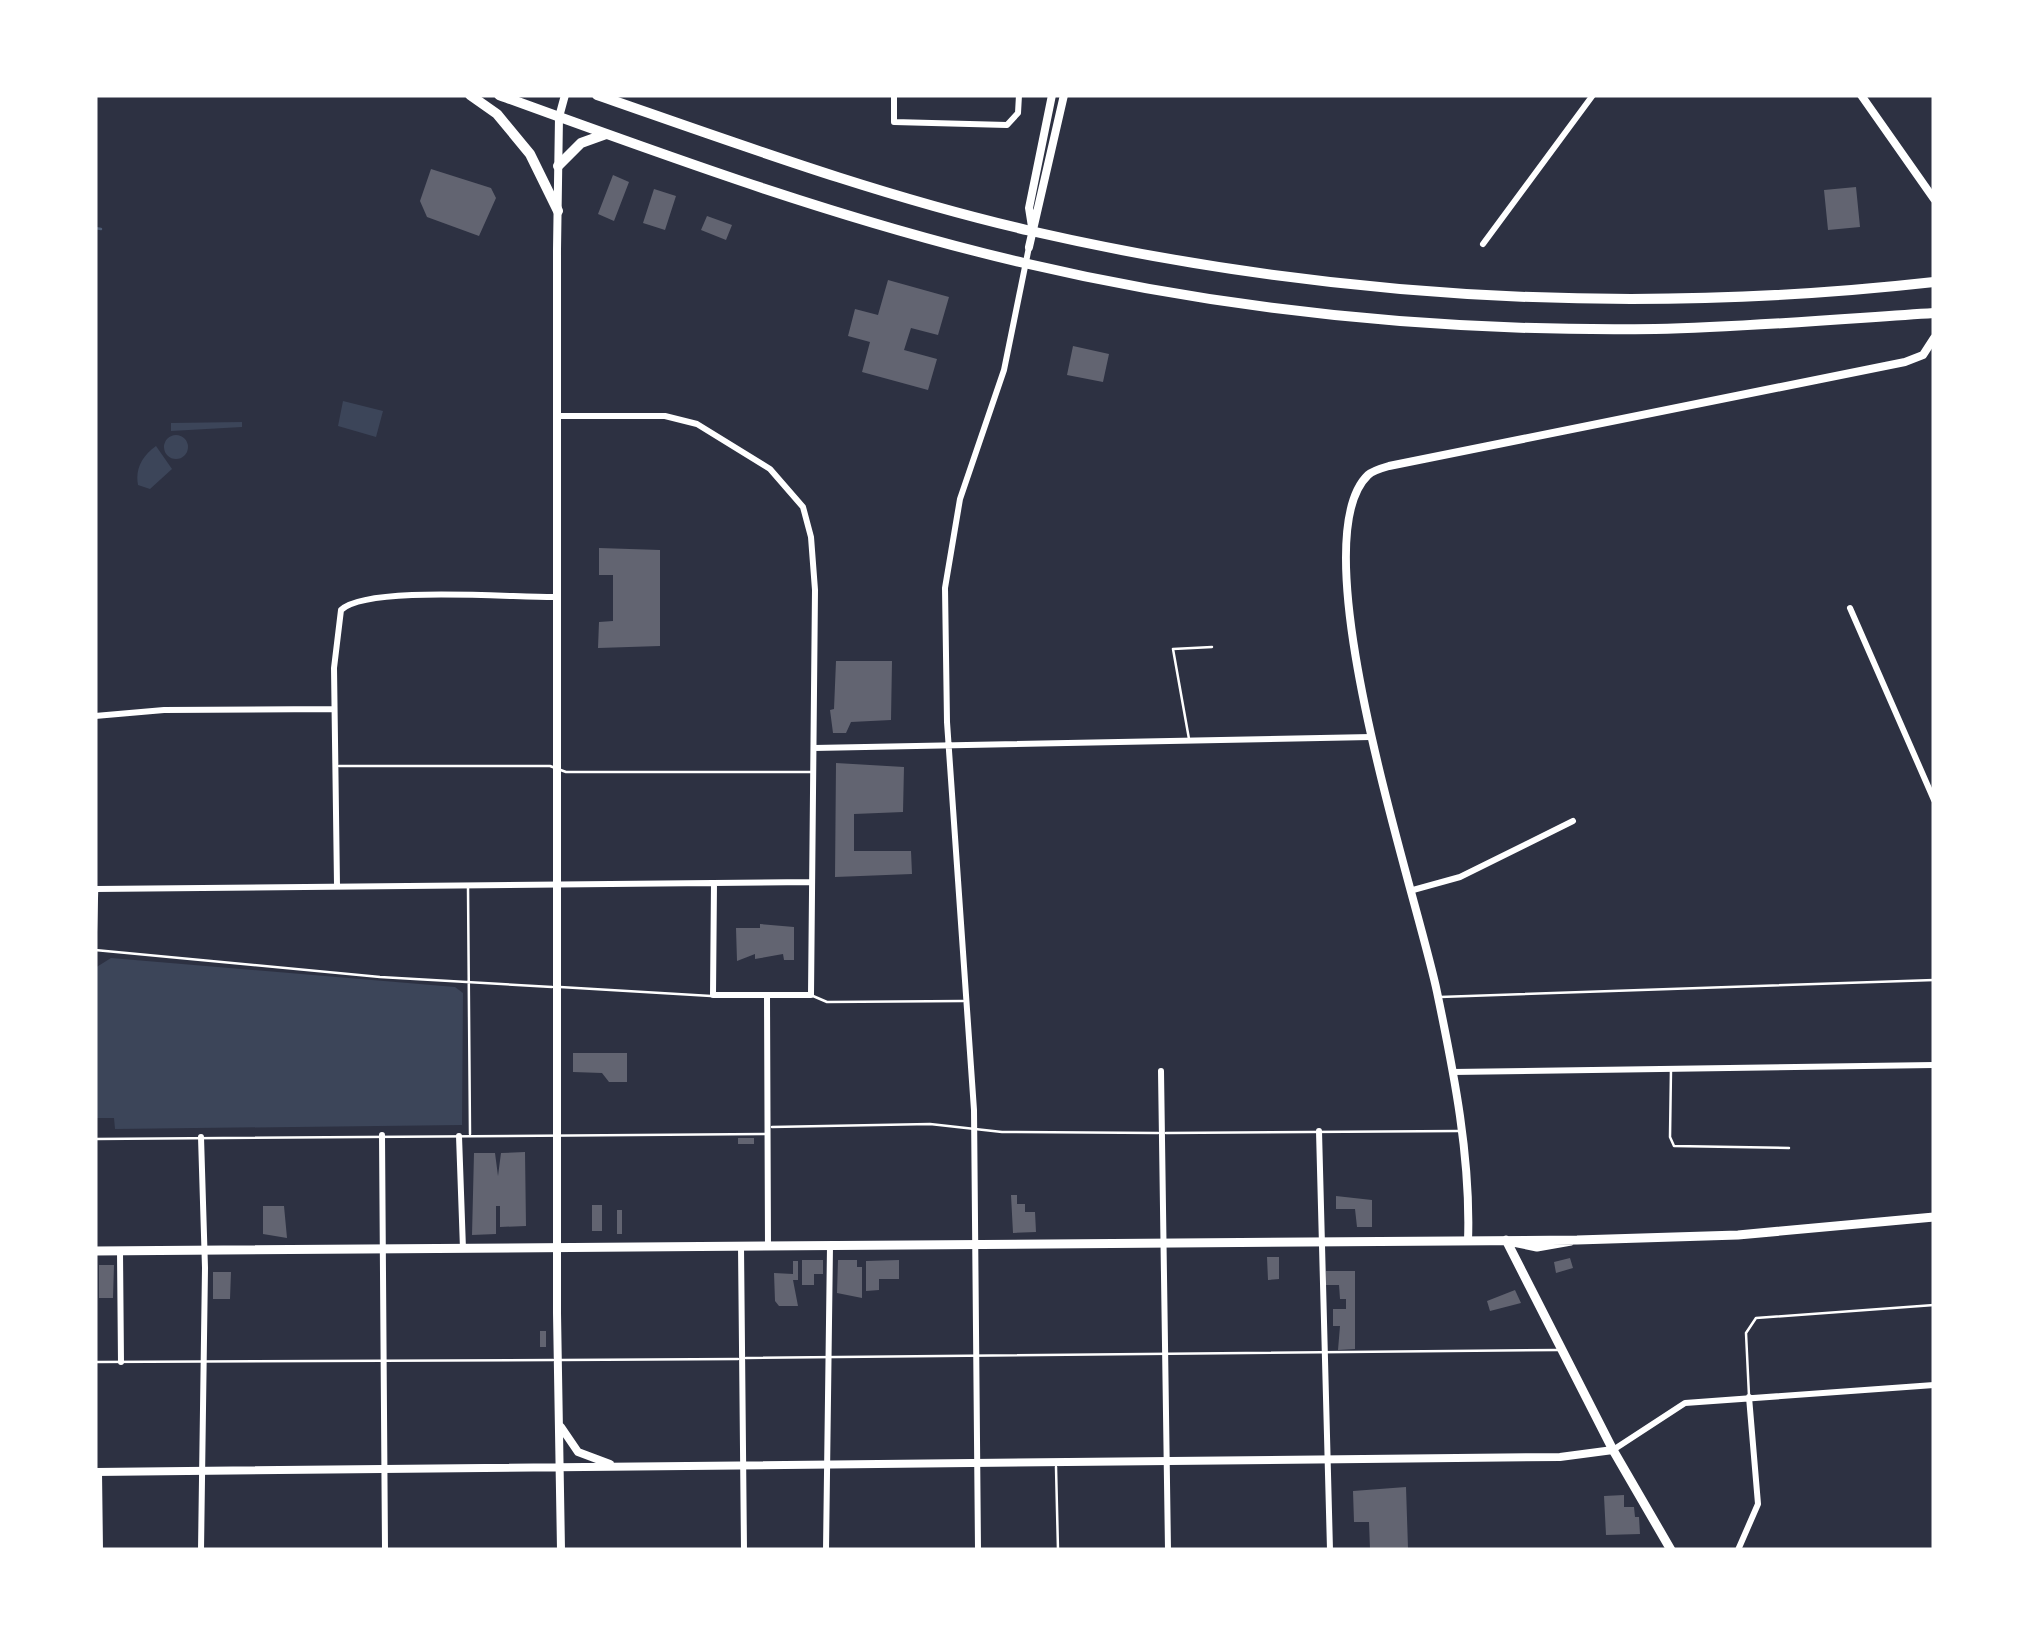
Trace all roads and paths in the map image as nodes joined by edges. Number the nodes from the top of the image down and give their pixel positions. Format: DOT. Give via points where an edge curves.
graph roads {
  1 [pos="470,95"];
  2 [pos="499,95"];
  3 [pos="566,95"];
  4 [pos="598,95"];
  5 [pos="622,95"];
  6 [pos="894,95"];
  7 [pos="1019,95"];
  8 [pos="1052,95"];
  9 [pos="1064,95"];
  10 [pos="1593,95"];
  11 [pos="1861,95"];
  12 [pos="631,106"];
  13 [pos="558,117"];
  14 [pos="607,134"];
  15 [pos="558,166"];
  16 [pos="1934,198"];
  17 [pos="558,211"];
  18 [pos="1032,231"];
  19 [pos="1483,244"];
  20 [pos="1029,247"];
  21 [pos="1026,264"];
  22 [pos="1934,282"];
  23 [pos="1934,313"];
  24 [pos="1934,338"];
  25 [pos="560,416"];
  26 [pos="558,597"];
  27 [pos="1850,608"];
  28 [pos="1212,647"];
  29 [pos="334,709"];
  30 [pos="95,716"];
  31 [pos="1371,738"];
  32 [pos="1189,741"];
  33 [pos="949,745"];
  34 [pos="814,748"];
  35 [pos="338,766"];
  36 [pos="557,770"];
  37 [pos="812,772"];
  38 [pos="1934,800"];
  39 [pos="1573,822"];
  40 [pos="812,882"];
  41 [pos="714,884"];
  42 [pos="337,885"];
  43 [pos="468,885"];
  44 [pos="557,885"];
  45 [pos="96,889"];
  46 [pos="1413,890"];
  47 [pos="96,950"];
  48 [pos="95,958"];
  49 [pos="1934,980"];
  50 [pos="468,983"];
  51 [pos="556,987"];
  52 [pos="713,995"];
  53 [pos="766,995"];
  54 [pos="811,995"];
  55 [pos="1438,997"];
  56 [pos="969,1001"];
  57 [pos="1934,1065"];
  58 [pos="1671,1068"];
  59 [pos="1161,1071"];
  60 [pos="1451,1072"];
  61 [pos="767,1130"];
  62 [pos="974,1130"];
  63 [pos="1460,1130"];
  64 [pos="1319,1131"];
  65 [pos="1161,1132"];
  66 [pos="382,1135"];
  67 [pos="201,1136"];
  68 [pos="460,1136"];
  69 [pos="470,1136"];
  70 [pos="558,1137"];
  71 [pos="95,1140"];
  72 [pos="1788,1148"];
  73 [pos="1934,1218"];
  74 [pos="1506,1240"];
  75 [pos="1468,1241"];
  76 [pos="1322,1242"];
  77 [pos="1162,1244"];
  78 [pos="974,1245"];
  79 [pos="741,1246"];
  80 [pos="768,1246"];
  81 [pos="830,1246"];
  82 [pos="556,1248"];
  83 [pos="382,1249"];
  84 [pos="462,1249"];
  85 [pos="95,1252"];
  86 [pos="120,1252"];
  87 [pos="204,1252"];
  88 [pos="1934,1305"];
  89 [pos="1561,1350"];
  90 [pos="1164,1354"];
  91 [pos="1323,1354"];
  92 [pos="829,1357"];
  93 [pos="976,1357"];
  94 [pos="742,1358"];
  95 [pos="383,1360"];
  96 [pos="557,1360"];
  97 [pos="95,1362"];
  98 [pos="120,1362"];
  99 [pos="204,1362"];
  100 [pos="1934,1384"];
  101 [pos="1749,1397"];
  102 [pos="558,1418"];
  103 [pos="1613,1450"];
  104 [pos="1327,1461"];
  105 [pos="1056,1463"];
  106 [pos="1166,1463"];
  107 [pos="977,1464"];
  108 [pos="829,1465"];
  109 [pos="634,1466"];
  110 [pos="744,1466"];
  111 [pos="382,1468"];
  112 [pos="560,1468"];
  113 [pos="202,1470"];
  114 [pos="97,1472"];
  115 [pos="100,1550"];
  116 [pos="201,1550"];
  117 [pos="386,1550"];
  118 [pos="561,1550"];
  119 [pos="744,1550"];
  120 [pos="826,1550"];
  121 [pos="978,1550"];
  122 [pos="1058,1550"];
  123 [pos="1168,1550"];
  124 [pos="1330,1550"];
  125 [pos="1671,1550"];
  126 [pos="1738,1550"];
  1 -- 17 [label="highway" via="497,114 530,154"];
  2 -- 13 [label="highway"];
  3 -- 13 [label="street"];
  4 -- 12 [label="highway"];
  5 -- 12 [label="highway"];
  6 -- 7 [label="street" via="894,122 974,126 1007,124 1018,113"];
  8 -- 18 [label="street" via="1029,208"];
  9 -- 18 [label="street"];
  10 -- 19 [label="street"];
  11 -- 16 [label="street"];
  12 -- 18 [label="highway" via="810,170"];
  13 -- 14 [label="highway"];
  13 -- 15 [label="street"];
  14 -- 15 [label="highway" via="581,143"];
  14 -- 21 [label="highway" via="846,217"];
  15 -- 17 [label="street"];
  17 -- 25 [label="street"];
  18 -- 20 [label="street"];
  18 -- 22 [label="highway" via="1299,281 1446,295 1688,300"];
  20 -- 21 [label="street"];
  21 -- 23 [label="highway" via="1330,314 1468,324 1652,329"];
  21 -- 33 [label="street" via="1004,370 951,546 945,588"];
  24 -- 31 [label="street" via="1923,355 1904,362 1368,475 1353,506 1347,552 1351,641"];
  25 -- 26 [label="street"];
  25 -- 34 [label="street" via="666,416 698,424 770,469 796,496 808,520 814,568"];
  26 -- 29 [label="street" via="392,596 350,603 337,620"];
  26 -- 36 [label="street"];
  27 -- 38 [label="street"];
  28 -- 32 [label="lane" via="1173,649"];
  29 -- 30 [label="street"];
  29 -- 35 [label="street"];
  31 -- 32 [label="street"];
  31 -- 46 [label="street"];
  32 -- 33 [label="street"];
  33 -- 34 [label="street"];
  33 -- 56 [label="street"];
  34 -- 37 [label="street"];
  35 -- 36 [label="lane"];
  35 -- 42 [label="street"];
  36 -- 37 [label="lane"];
  36 -- 44 [label="street"];
  37 -- 40 [label="street"];
  39 -- 46 [label="street" via="1460,877"];
  40 -- 41 [label="street"];
  40 -- 54 [label="street"];
  41 -- 44 [label="street"];
  41 -- 52 [label="street"];
  42 -- 43 [label="street"];
  42 -- 45 [label="street"];
  43 -- 44 [label="street"];
  43 -- 50 [label="lane"];
  44 -- 51 [label="street"];
  45 -- 47 [label="lane"];
  46 -- 55 [label="street"];
  47 -- 48 [label="lane"];
  47 -- 50 [label="lane"];
  49 -- 55 [label="lane"];
  50 -- 51 [label="lane"];
  50 -- 69 [label="lane"];
  51 -- 52 [label="lane"];
  51 -- 70 [label="street"];
  52 -- 53 [label="street"];
  53 -- 54 [label="street"];
  53 -- 61 [label="street"];
  54 -- 56 [label="lane" via="827,1002"];
  55 -- 60 [label="street"];
  56 -- 62 [label="street"];
  57 -- 58 [label="street"];
  58 -- 60 [label="street"];
  58 -- 72 [label="lane" via="1674,1146"];
  59 -- 65 [label="street"];
  60 -- 63 [label="street"];
  61 -- 62 [label="lane" via="930,1124"];
  61 -- 70 [label="lane"];
  61 -- 80 [label="street"];
  62 -- 65 [label="lane"];
  62 -- 78 [label="street"];
  63 -- 64 [label="lane"];
  63 -- 75 [label="street"];
  64 -- 65 [label="lane"];
  64 -- 76 [label="street"];
  65 -- 77 [label="street"];
  66 -- 67 [label="lane"];
  66 -- 68 [label="lane"];
  66 -- 83 [label="street"];
  67 -- 71 [label="lane"];
  67 -- 87 [label="street"];
  68 -- 69 [label="lane"];
  68 -- 84 [label="street"];
  69 -- 70 [label="lane"];
  70 -- 82 [label="street"];
  73 -- 74 [label="main road" via="1536,1247"];
  74 -- 75 [label="main road"];
  74 -- 89 [label="main road"];
  75 -- 76 [label="main road"];
  76 -- 77 [label="main road"];
  76 -- 91 [label="street"];
  77 -- 78 [label="main road"];
  77 -- 90 [label="street"];
  78 -- 81 [label="main road"];
  78 -- 93 [label="street"];
  79 -- 80 [label="main road"];
  79 -- 82 [label="main road"];
  79 -- 94 [label="street"];
  80 -- 81 [label="main road"];
  81 -- 92 [label="street"];
  82 -- 84 [label="main road"];
  82 -- 96 [label="street"];
  83 -- 84 [label="main road"];
  83 -- 87 [label="main road"];
  83 -- 95 [label="street"];
  85 -- 86 [label="main road"];
  86 -- 87 [label="main road"];
  86 -- 98 [label="street"];
  87 -- 99 [label="street"];
  88 -- 101 [label="lane" via="1756,1318 1746,1333"];
  89 -- 91 [label="lane"];
  89 -- 103 [label="main road"];
  90 -- 91 [label="lane"];
  90 -- 93 [label="lane"];
  90 -- 106 [label="street"];
  91 -- 104 [label="street"];
  92 -- 93 [label="lane"];
  92 -- 94 [label="lane"];
  92 -- 108 [label="street"];
  93 -- 107 [label="street"];
  94 -- 96 [label="lane"];
  94 -- 110 [label="street"];
  95 -- 96 [label="lane"];
  95 -- 99 [label="lane"];
  95 -- 111 [label="street"];
  96 -- 102 [label="street"];
  97 -- 98 [label="lane"];
  98 -- 99 [label="lane"];
  99 -- 113 [label="street"];
  100 -- 101 [label="street"];
  101 -- 103 [label="street" via="1684,1404"];
  101 -- 126 [label="street" via="1758,1504"];
  102 -- 109 [label="street" via="578,1452"];
  102 -- 112 [label="street"];
  103 -- 104 [label="street"];
  103 -- 125 [label="main road"];
  104 -- 106 [label="street"];
  104 -- 124 [label="street"];
  105 -- 106 [label="street"];
  105 -- 107 [label="street"];
  105 -- 122 [label="lane"];
  106 -- 123 [label="street"];
  107 -- 108 [label="street"];
  107 -- 121 [label="street"];
  108 -- 110 [label="street"];
  108 -- 120 [label="street"];
  109 -- 110 [label="street"];
  109 -- 112 [label="street"];
  110 -- 119 [label="street"];
  111 -- 112 [label="street"];
  111 -- 113 [label="street"];
  111 -- 117 [label="street"];
  112 -- 118 [label="street"];
  113 -- 114 [label="street"];
  113 -- 116 [label="street"];
  114 -- 115 [label="street"];
}
